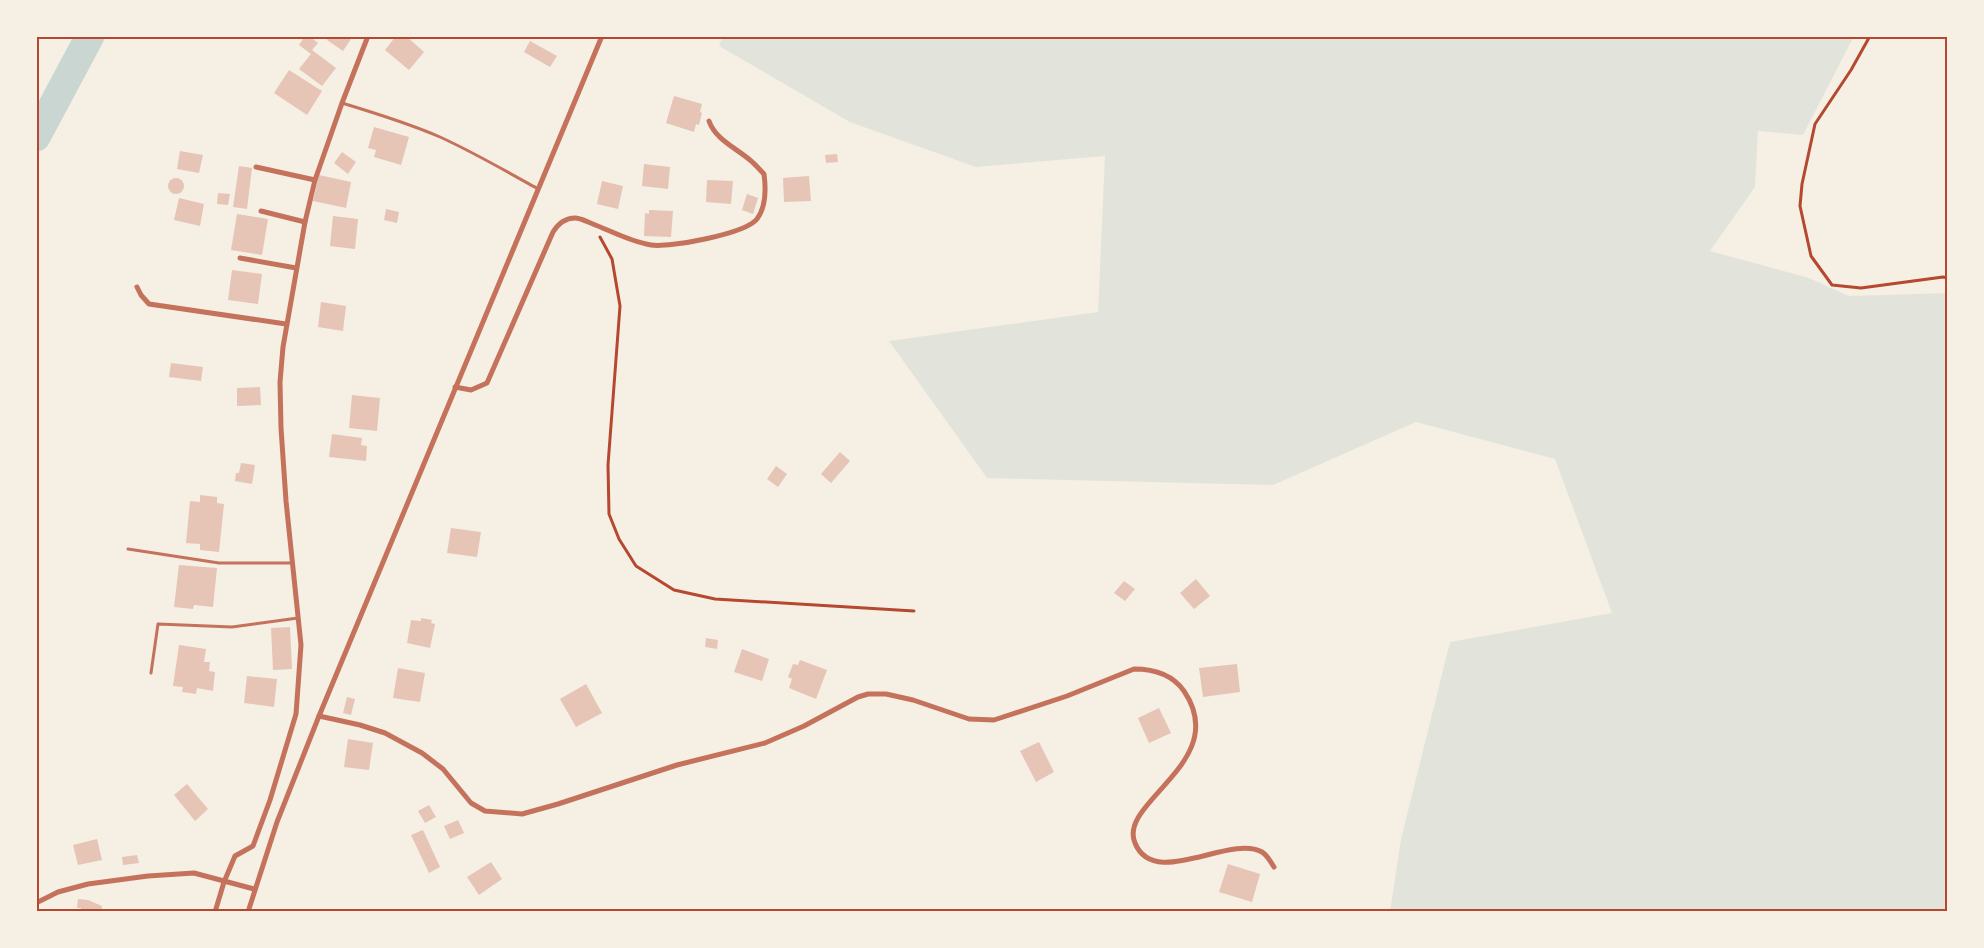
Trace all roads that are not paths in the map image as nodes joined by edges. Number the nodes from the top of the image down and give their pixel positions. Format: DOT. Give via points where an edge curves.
graph roads {
  1 [pos="368,36"];
  2 [pos="602,36"];
  3 [pos="342,103"];
  4 [pos="709,120"];
  5 [pos="256,167"];
  6 [pos="314,180"];
  7 [pos="538,189"];
  8 [pos="261,211"];
  9 [pos="305,222"];
  10 [pos="240,258"];
  11 [pos="296,268"];
  12 [pos="137,287"];
  13 [pos="286,324"];
  14 [pos="455,387"];
  15 [pos="128,549"];
  16 [pos="292,563"];
  17 [pos="299,618"];
  18 [pos="151,673"];
  19 [pos="318,716"];
  20 [pos="1274,867"];
  21 [pos="224,882"];
  22 [pos="254,889"];
  23 [pos="36,903"];
  24 [pos="215,912"];
  25 [pos="248,912"];
  1 -- 3 [label="street"];
  2 -- 7 [label="street"];
  3 -- 6 [label="street"];
  3 -- 7 [label="lane" via="440,137"];
  4 -- 14 [label="street" via="711,128 764,174 763,208 757,219 749,225 703,239 663,246 638,242 583,219 570,218 560,223 487,383 471,390"];
  5 -- 6 [label="street"];
  6 -- 9 [label="street"];
  7 -- 14 [label="street"];
  8 -- 9 [label="street"];
  9 -- 11 [label="street"];
  10 -- 11 [label="street"];
  11 -- 13 [label="street"];
  12 -- 13 [label="street" via="149,304"];
  13 -- 16 [label="street" via="280,382 281,428"];
  14 -- 19 [label="street"];
  15 -- 16 [label="lane" via="219,562"];
  16 -- 17 [label="street"];
  17 -- 18 [label="lane" via="232,627 158,624"];
  17 -- 21 [label="street" via="300,672 296,714 270,800 252,846 235,856"];
  19 -- 20 [label="street" via="360,724 422,753 443,769 471,803 485,812 522,814 677,764 765,744 868,694 886,694 969,718 994,720 1134,669 1145,669 1159,672 1181,687 1194,713 1194,724 1190,753 1135,821 1133,837 1138,850 1159,862 1171,862 1226,850 1251,849 1262,852"];
  19 -- 22 [label="street"];
  21 -- 22 [label="street"];
  21 -- 23 [label="street" via="194,873 148,876 74,887"];
  21 -- 24 [label="street"];
  22 -- 25 [label="street"];
}
